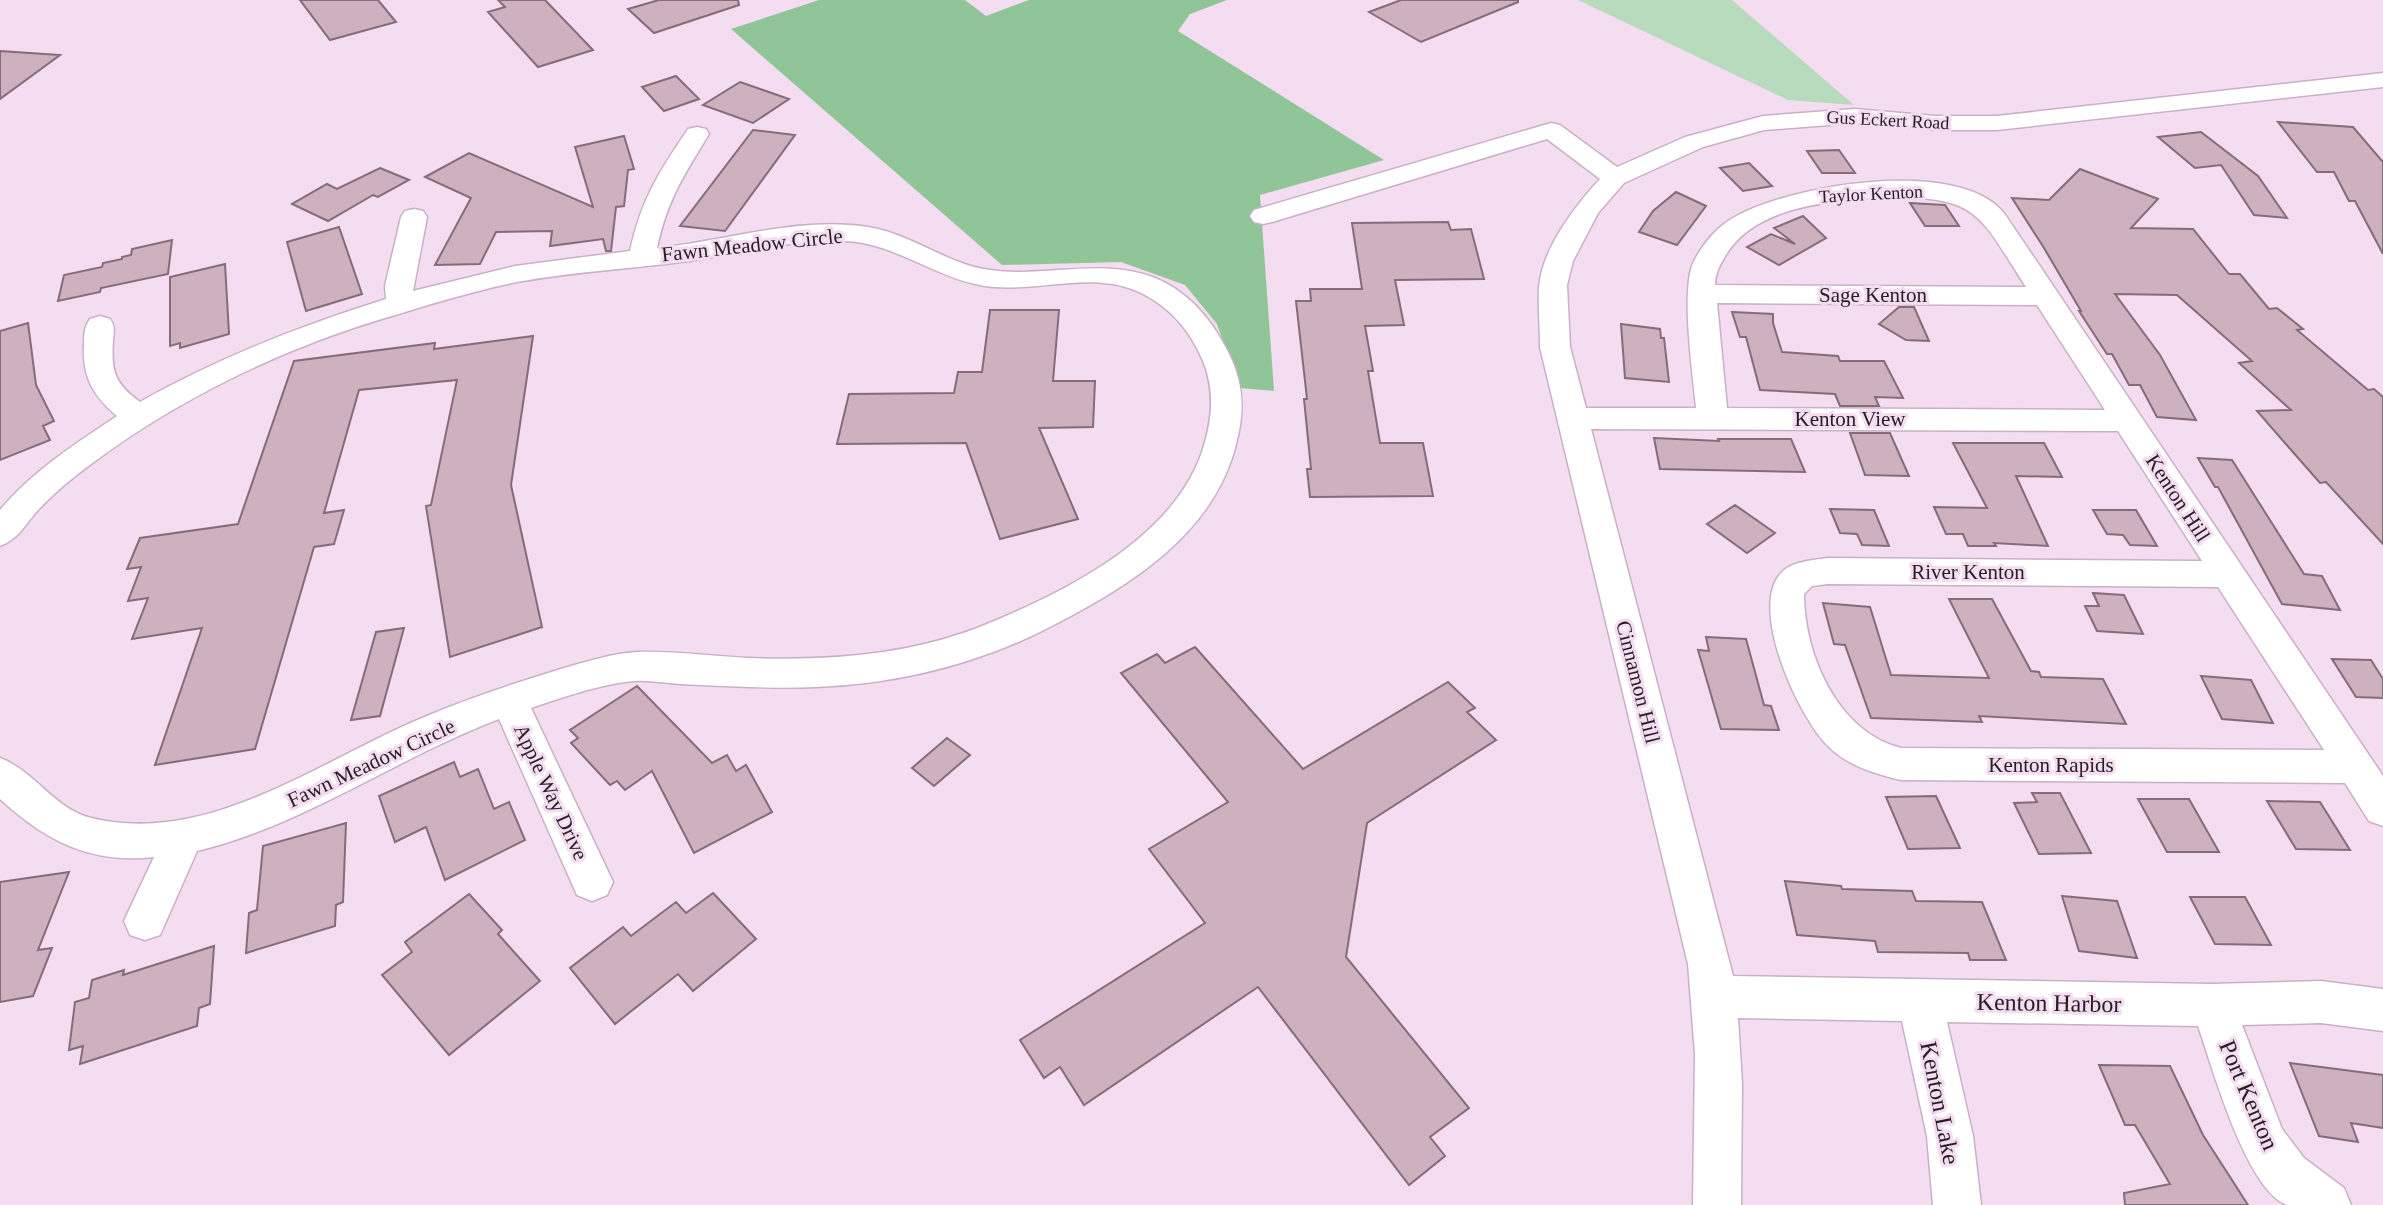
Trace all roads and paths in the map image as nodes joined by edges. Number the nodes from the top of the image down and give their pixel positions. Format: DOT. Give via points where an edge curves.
graph roads {
  1 [pos="2383,80"];
  2 [pos="697,134"];
  3 [pos="1615,178"];
  4 [pos="1964,197"];
  5 [pos="1263,216"];
  6 [pos="414,217"];
  7 [pos="642,257"];
  8 [pos="1701,294"];
  9 [pos="2045,296"];
  10 [pos="400,306"];
  11 [pos="100,325"];
  12 [pos="139,417"];
  13 [pos="1572,418"];
  14 [pos="1712,418"];
  15 [pos="2127,421"];
  16 [pos="0,534"];
  17 [pos="2228,573"];
  18 [pos="1801,660"];
  19 [pos="510,702"];
  20 [pos="2355,767"];
  21 [pos="0,775"];
  22 [pos="2383,809"];
  23 [pos="183,837"];
  24 [pos="592,882"];
  25 [pos="145,921"];
  26 [pos="1715,997"];
  27 [pos="1920,1001"];
  28 [pos="2212,1005"];
  29 [pos="2383,1010"];
  30 [pos="1717,1205"];
  31 [pos="1957,1205"];
  32 [pos="2327,1205"];
  1 -- 3 [label="street, Gus Eckert Road" via="1997,122 1935,123 1854,116 1787,120 1718,134"];
  2 -- 7 [label="street" via="663,188 651,215"];
  3 -- 5 [label="street" via="1551,130"];
  3 -- 13 [label="street, Cinnamon Hill" via="1571,234 1553,285 1555,347"];
  4 -- 8 [label="street, Taylor Kenton" via="1913,190 1850,191 1768,210 1722,239 1706,263"];
  4 -- 9 [label="street, Kenton Hill" via="1993,216"];
  6 -- 10 [label="street" via="399,286"];
  7 -- 10 [label="street, Fawn Meadow Circle" via="515,274"];
  7 -- 19 [label="street, Fawn Meadow Circle" via="781,238 860,234 899,243 954,270 982,278 1018,282 1107,274 1146,282 1188,312 1220,364 1227,388 1218,459 1182,517 1127,566 1038,618 981,643 925,660 864,670 775,673 632,667"];
  8 -- 9 [label="street, Sage Kenton"];
  8 -- 14 [label="street, Taylor Kenton"];
  9 -- 15 [label="street, Kenton Hill"];
  10 -- 12 [label="street, Fawn Meadow Circle" via="324,329 231,366"];
  11 -- 12 [label="street" via="96,362 101,382 109,395"];
  12 -- 16 [label="street, Fawn Meadow Circle" via="65,467"];
  13 -- 14 [label="street, Kenton View"];
  13 -- 26 [label="street, Cinnamon Hill"];
  14 -- 15 [label="street, Kenton View"];
  15 -- 17 [label="street, Kenton Hill"];
  17 -- 18 [label="street, River Kenton" via="1828,571 1805,575 1791,583 1785,599 1787,623"];
  17 -- 20 [label="street, Kenton Hill"];
  18 -- 20 [label="street, Kenton Rapids" via="1821,710 1836,731 1858,749 1901,764"];
  19 -- 23 [label="street, Fawn Meadow Circle" via="430,731 304,796 208,833"];
  19 -- 24 [label="street, Apple Way Drive"];
  20 -- 22 [label="street, Kenton Hill"];
  21 -- 23 [label="street, Fawn Meadow Circle" via="63,827 141,841"];
  23 -- 25 [label="street"];
  26 -- 27 [label="street, Kenton Harbor"];
  26 -- 30 [label="street, Cinnamon Hill"];
  27 -- 28 [label="street, Kenton Harbor"];
  27 -- 31 [label="street, Kenton Lake" via="1950,1136"];
  28 -- 29 [label="street, Kenton Harbor" via="2321,1002"];
  28 -- 32 [label="street, Port Kenton" via="2264,1144 2287,1175"];
}
